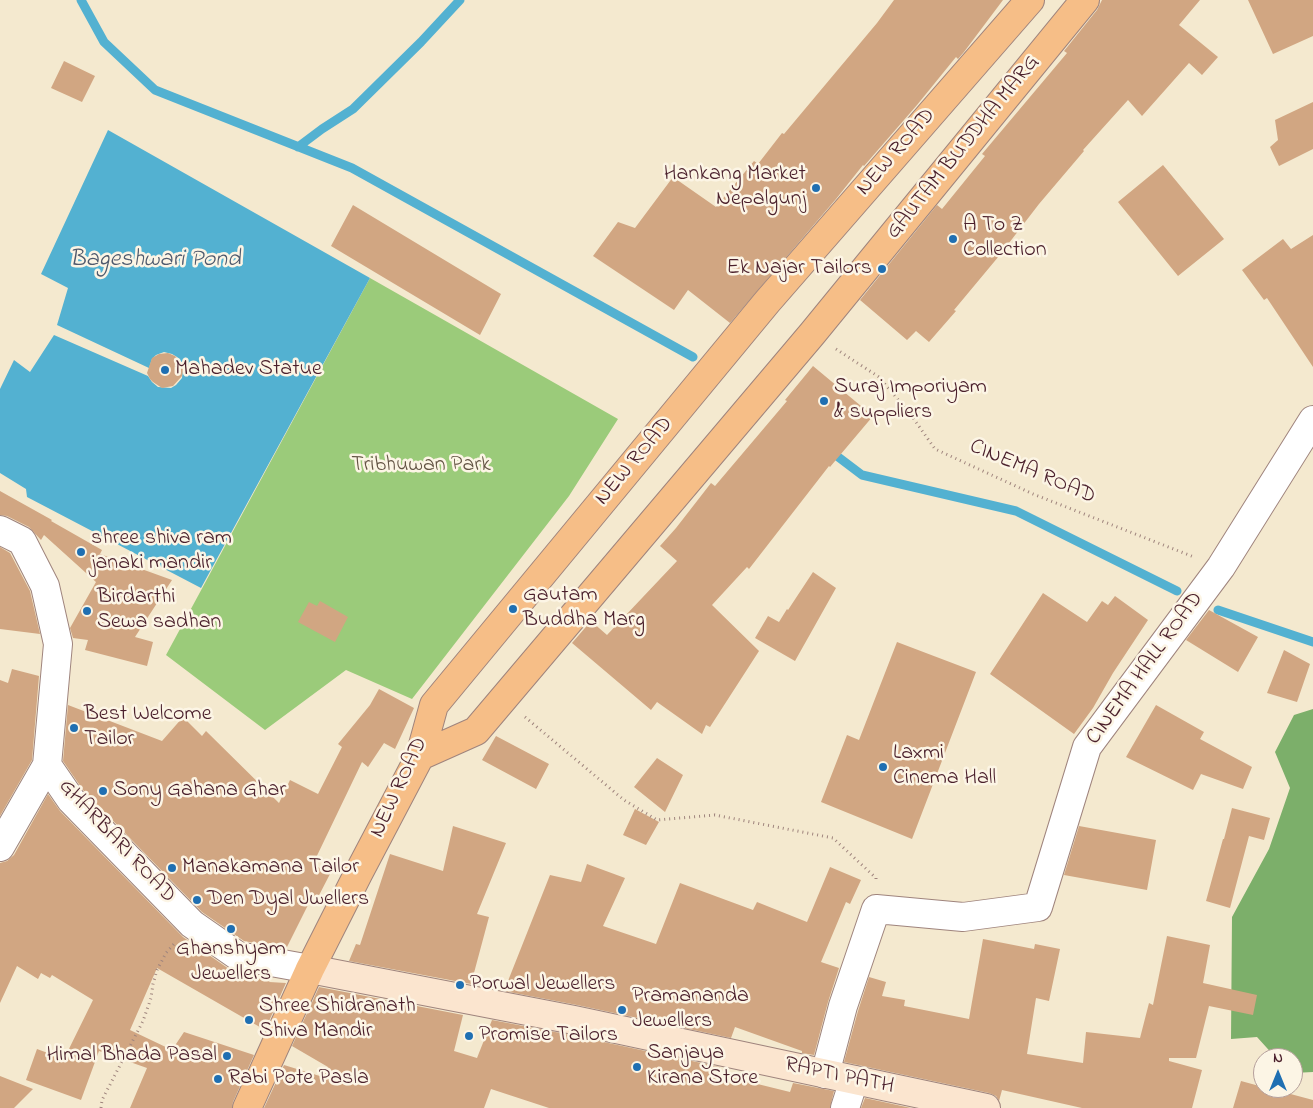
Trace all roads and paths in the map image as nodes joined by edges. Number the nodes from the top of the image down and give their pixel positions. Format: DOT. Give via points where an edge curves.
graph roads {
  1 [pos="1030,0"];
  2 [pos="1086,0"];
  3 [pos="812,334"];
  4 [pos="1313,420"];
  5 [pos="0,530"];
  6 [pos="1221,567"];
  7 [pos="502,701"];
  8 [pos="420,756"];
  9 [pos="47,765"];
  10 [pos="0,846"];
  11 [pos="876,909"];
  12 [pos="192,924"];
  13 [pos="310,969"];
  14 [pos="825,1074"];
  15 [pos="854,1080"];
  16 [pos="101,1108"];
  17 [pos="247,1108"];
  18 [pos="845,1108"];
  19 [pos="986,1108"];
  1 -- 8 [label="main road, NEW ROAD" via="767,302 434,705"];
  2 -- 3 [label="main road, GAUTAM BUDDHA MARG"];
  3 -- 6 [label="path, CINEMA ROAD" via="879,377 935,449 1033,494"];
  3 -- 7 [label="main road, GAUTAM BUDDHA MARG"];
  4 -- 6 [label="street, CINEMA HALL ROAD"];
  5 -- 9 [label="street, GHARBARI ROAD" via="22,541 30,556 45,586 58,644"];
  6 -- 11 [label="street, CINEMA HALL ROAD" via="1087,747 1038,907 963,917"];
  7 -- 8 [label="main road, GAUTAM BUDDHA MARG" via="476,731"];
  7 -- 11 [label="path" via="624,800 657,820 715,815 833,838 876,878"];
  8 -- 13 [label="main road, NEW ROAD"];
  9 -- 10 [label="street"];
  9 -- 12 [label="street, GHARBARI ROAD" via="71,800"];
  11 -- 14 [label="street" via="843,1006"];
  12 -- 13 [label="street, GHARBARI ROAD" via="238,956"];
  12 -- 16 [label="path" via="166,953 157,970 143,1022 102,1100"];
  13 -- 14 [label="main road, RAPTI PATH" via="574,1020"];
  13 -- 17 [label="main road, NEW ROAD"];
  14 -- 15 [label="main road, RAPTI PATH"];
  15 -- 18 [label="street"];
  15 -- 19 [label="main road, RAPTI PATH"];
}
